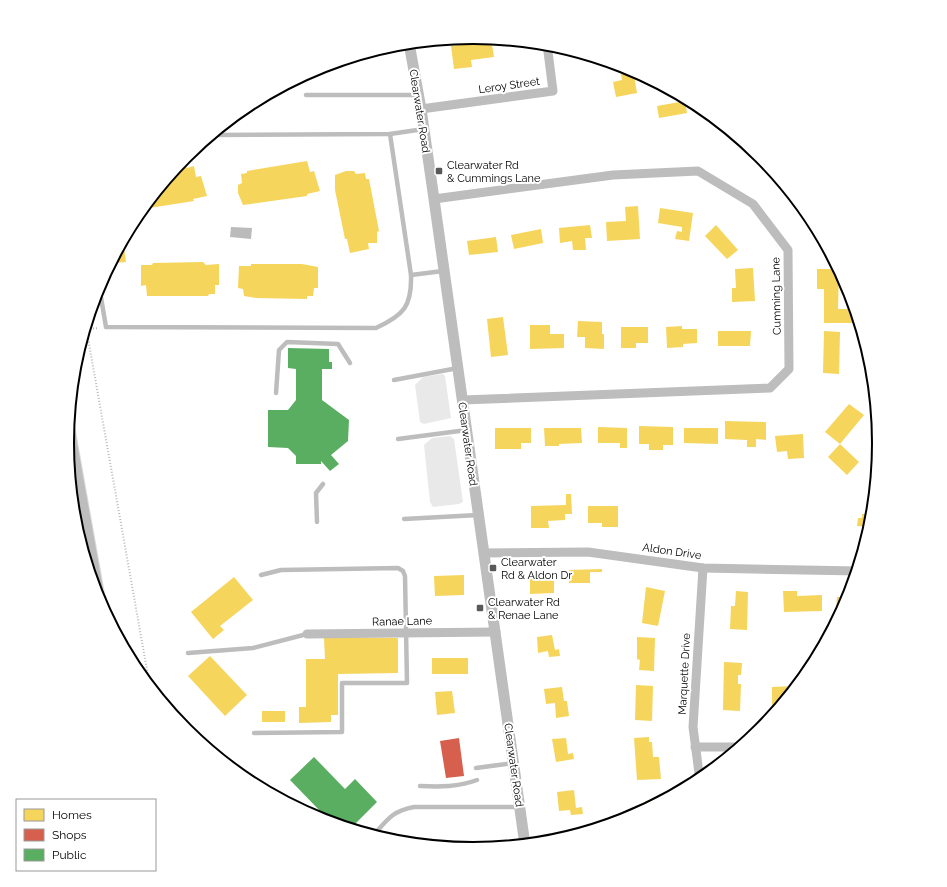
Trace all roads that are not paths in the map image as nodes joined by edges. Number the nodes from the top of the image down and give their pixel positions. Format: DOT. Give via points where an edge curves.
graph roads {
  1 [pos="410,49"];
  2 [pos="548,51"];
  3 [pos="306,95"];
  4 [pos="418,95"];
  5 [pos="421,108"];
  6 [pos="424,129"];
  7 [pos="390,134"];
  8 [pos="220,135"];
  9 [pos="434,199"];
  10 [pos="444,270"];
  11 [pos="411,274"];
  12 [pos="101,299"];
  13 [pos="350,363"];
  14 [pos="458,368"];
  15 [pos="394,380"];
  16 [pos="276,393"];
  17 [pos="462,400"];
  18 [pos="467,430"];
  19 [pos="398,439"];
  20 [pos="75,472"];
  21 [pos="323,484"];
  22 [pos="478,515"];
  23 [pos="404,519"];
  24 [pos="317,522"];
  25 [pos="89,552"];
  26 [pos="484,553"];
  27 [pos="703,568"];
  28 [pos="852,571"];
  29 [pos="261,576"];
  30 [pos="496,632"];
  31 [pos="406,633"];
  32 [pos="307,634"];
  33 [pos="188,653"];
  34 [pos="254,733"];
  35 [pos="695,747"];
  36 [pos="733,747"];
  37 [pos="514,763"];
  38 [pos="476,768"];
  39 [pos="699,773"];
  40 [pos="477,780"];
  41 [pos="420,786"];
  42 [pos="520,807"];
  43 [pos="378,831"];
  44 [pos="524,840"];
  1 -- 4 [label="street, Clearwater Road"];
  2 -- 5 [label="street, Leroy Street" via="553,91"];
  3 -- 4 [label="lane"];
  4 -- 5 [label="street, Clearwater Road"];
  5 -- 6 [label="street, Clearwater Road"];
  6 -- 7 [label="lane"];
  6 -- 9 [label="street, Clearwater Road"];
  7 -- 8 [label="lane"];
  7 -- 11 [label="lane"];
  9 -- 10 [label="street, Clearwater Road"];
  9 -- 17 [label="street, Cumming Lane" via="613,175 698,171 753,204 788,250 789,370 770,388"];
  10 -- 11 [label="lane"];
  10 -- 14 [label="street, Clearwater Road"];
  11 -- 12 [label="lane" via="412,289 402,311 376,328 106,327"];
  13 -- 16 [label="lane" via="338,344 287,342 279,350"];
  14 -- 15 [label="lane"];
  14 -- 17 [label="street, Clearwater Road"];
  17 -- 18 [label="street, Clearwater Road"];
  18 -- 19 [label="lane"];
  18 -- 22 [label="street, Clearwater Road"];
  20 -- 25 [label="main road"];
  21 -- 24 [label="lane" via="316,493"];
  22 -- 23 [label="lane"];
  22 -- 26 [label="street, Clearwater Road"];
  26 -- 27 [label="street, Aldon Drive" via="588,552"];
  26 -- 30 [label="street, Clearwater Road"];
  27 -- 28 [label="street, Aldon Drive"];
  27 -- 35 [label="street, Marquette Drive" via="693,727"];
  29 -- 31 [label="lane" via="281,570 398,568 406,576"];
  30 -- 31 [label="street, Ranae Lane"];
  30 -- 37 [label="street, Clearwater Road"];
  31 -- 32 [label="street, Ranae Lane"];
  31 -- 34 [label="lane" via="407,683 342,683 342,732"];
  32 -- 33 [label="lane" via="253,648"];
  35 -- 36 [label="street"];
  35 -- 39 [label="street, Marquette Drive"];
  37 -- 38 [label="lane"];
  37 -- 42 [label="street, Clearwater Road"];
  40 -- 41 [label="lane" via="463,785"];
  42 -- 43 [label="lane" via="408,808 393,813"];
  42 -- 44 [label="street, Clearwater Road"];
}
